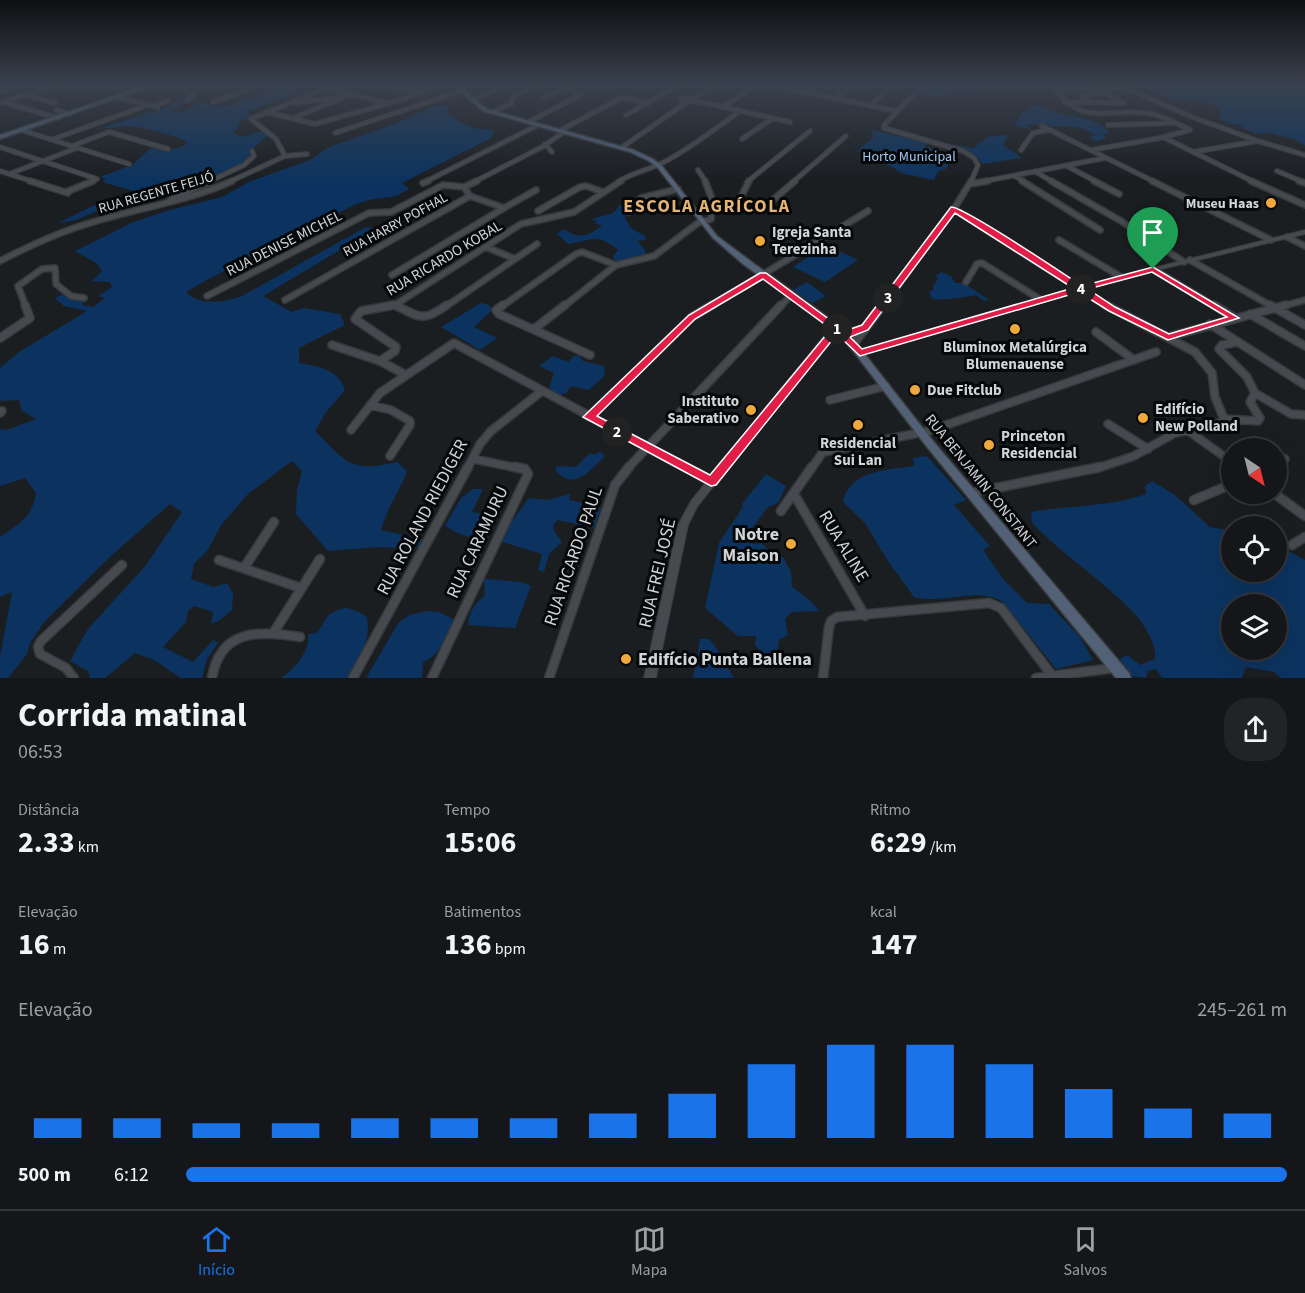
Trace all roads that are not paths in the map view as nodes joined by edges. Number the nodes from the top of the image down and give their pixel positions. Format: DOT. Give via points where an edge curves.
graph roads {
  1 [pos="53,117"];
  2 [pos="62,117"];
  3 [pos="119,117"];
  4 [pos="257,117"];
  5 [pos="286,117"];
  6 [pos="295,117"];
  7 [pos="341,117"];
  8 [pos="384,117"];
  9 [pos="509,117"];
  10 [pos="539,117"];
  11 [pos="588,117"];
  12 [pos="666,117"];
  13 [pos="732,117"];
  14 [pos="767,117"];
  15 [pos="892,117"];
  16 [pos="1155,117"];
  17 [pos="1191,117"];
  18 [pos="58,118"];
  19 [pos="292,118"];
  20 [pos="773,118"];
  21 [pos="528,122"];
  22 [pos="790,122"];
  23 [pos="1172,123"];
  24 [pos="538,125"];
  25 [pos="1108,125"];
  26 [pos="1042,126"];
  27 [pos="21,130"];
  28 [pos="101,130"];
  29 [pos="1048,130"];
  30 [pos="562,131"];
  31 [pos="810,131"];
  32 [pos="109,132"];
  33 [pos="335,133"];
  34 [pos="2,136"];
  35 [pos="846,136"];
  36 [pos="1162,137"];
  37 [pos="742,139"];
  38 [pos="51,140"];
  39 [pos="1258,141"];
  40 [pos="545,144"];
  41 [pos="71,146"];
  42 [pos="0,147"];
  43 [pos="78,148"];
  44 [pos="621,148"];
  45 [pos="168,149"];
  46 [pos="1021,150"];
  47 [pos="1090,150"];
  48 [pos="252,151"];
  49 [pos="552,152"];
  50 [pos="1192,152"];
  51 [pos="307,154"];
  52 [pos="1305,155"];
  53 [pos="285,156"];
  54 [pos="1106,158"];
  55 [pos="42,161"];
  56 [pos="129,164"];
  57 [pos="657,164"];
  58 [pos="1066,166"];
  59 [pos="698,170"];
  60 [pos="0,171"];
  61 [pos="1277,171"];
  62 [pos="1036,172"];
  63 [pos="9,174"];
  64 [pos="1014,176"];
  65 [pos="423,183"];
  66 [pos="1305,183"];
  67 [pos="970,184"];
  68 [pos="464,188"];
  69 [pos="678,189"];
  70 [pos="536,190"];
  71 [pos="603,192"];
  72 [pos="1119,194"];
  73 [pos="470,196"];
  74 [pos="641,198"];
  75 [pos="738,203"];
  76 [pos="714,204"];
  77 [pos="1305,205"];
  78 [pos="156,206"];
  79 [pos="365,208"];
  80 [pos="504,208"];
  81 [pos="954,209"];
  82 [pos="538,211"];
  83 [pos="868,211"];
  84 [pos="372,212"];
  85 [pos="703,222"];
  86 [pos="1100,230"];
  87 [pos="1305,232"];
  88 [pos="1287,237"];
  89 [pos="1059,240"];
  90 [pos="1271,240"];
  91 [pos="537,244"];
  92 [pos="1305,246"];
  93 [pos="486,247"];
  94 [pos="515,259"];
  95 [pos="0,261"];
  96 [pos="1187,261"];
  97 [pos="616,265"];
  98 [pos="1153,269"];
  99 [pos="392,275"];
  100 [pos="763,275"];
  101 [pos="1121,277"];
  102 [pos="966,282"];
  103 [pos="1080,289"];
  104 [pos="791,295"];
  105 [pos="207,296"];
  106 [pos="84,298"];
  107 [pos="285,300"];
  108 [pos="1041,300"];
  109 [pos="1305,300"];
  110 [pos="395,305"];
  111 [pos="1273,307"];
  112 [pos="1250,314"];
  113 [pos="1234,318"];
  114 [pos="1210,324"];
  115 [pos="1305,325"];
  116 [pos="865,327"];
  117 [pos="534,329"];
  118 [pos="840,332"];
  119 [pos="1096,332"];
  120 [pos="1168,337"];
  121 [pos="0,338"];
  122 [pos="1237,342"];
  123 [pos="332,345"];
  124 [pos="1305,346"];
  125 [pos="856,349"];
  126 [pos="1156,352"];
  127 [pos="590,355"];
  128 [pos="1134,360"];
  129 [pos="380,361"];
  130 [pos="406,375"];
  131 [pos="1305,385"];
  132 [pos="886,386"];
  133 [pos="542,391"];
  134 [pos="1255,393"];
  135 [pos="830,400"];
  136 [pos="370,405"];
  137 [pos="1305,415"];
  138 [pos="589,417"];
  139 [pos="1224,419"];
  140 [pos="1108,424"];
  141 [pos="351,430"];
  142 [pos="1187,430"];
  143 [pos="921,432"];
  144 [pos="648,448"];
  145 [pos="1148,449"];
  146 [pos="1221,454"];
  147 [pos="390,456"];
  148 [pos="474,459"];
  149 [pos="711,481"];
  150 [pos="1221,489"];
  151 [pos="794,494"];
  152 [pos="971,494"];
  153 [pos="1194,500"];
  154 [pos="1287,503"];
  155 [pos="781,511"];
  156 [pos="1305,516"];
  157 [pos="274,522"];
  158 [pos="1305,537"];
  159 [pos="1292,545"];
  160 [pos="320,559"];
  161 [pos="219,560"];
  162 [pos="122,565"];
  163 [pos="244,568"];
  164 [pos="301,588"];
  165 [pos="866,616"];
  166 [pos="274,632"];
  167 [pos="300,637"];
  168 [pos="1115,668"];
  169 [pos="1054,677"];
  170 [pos="74,678"];
  171 [pos="212,678"];
  172 [pos="353,678"];
  173 [pos="432,678"];
  174 [pos="549,678"];
  175 [pos="650,678"];
  176 [pos="823,678"];
  177 [pos="1036,678"];
  178 [pos="1124,678"];
  1 -- 18 [label="street"];
  2 -- 18 [label="main road"];
  3 -- 38 [label="street"];
  4 -- 53 [label="street" via="251,120 271,134"];
  5 -- 19 [label="street"];
  6 -- 19 [label="street"];
  7 -- 19 [label="street" via="313,125"];
  8 -- 33 [label="street"];
  9 -- 21 [label="main road, RUA BENJAMIN CONSTANT"];
  10 -- 21 [label="street"];
  11 -- 30 [label="street, RUA HARRY POFHAL"];
  12 -- 44 [label="street"];
  13 -- 57 [label="street, RUA RICARDO KOBAL"];
  14 -- 20 [label="street"];
  15 -- 67 [label="street" via="883,127 885,130 957,149 976,160 978,165"];
  16 -- 23 [label="street"];
  17 -- 39 [label="street"];
  18 -- 27 [label="main road"];
  20 -- 22 [label="street"];
  20 -- 37 [label="street"];
  21 -- 24 [label="main road, RUA BENJAMIN CONSTANT"];
  23 -- 25 [label="street"];
  23 -- 36 [label="street" via="1190,130 1189,133"];
  24 -- 30 [label="main road, RUA BENJAMIN CONSTANT"];
  24 -- 65 [label="street"];
  26 -- 29 [label="street"];
  27 -- 34 [label="main road"];
  27 -- 38 [label="street"];
  28 -- 32 [label="street"];
  29 -- 46 [label="street" via="1033,133"];
  29 -- 47 [label="street"];
  30 -- 40 [label="street, RUA HARRY POFHAL"];
  30 -- 44 [label="main road, RUA BENJAMIN CONSTANT"];
  31 -- 75 [label="street" via="746,183"];
  32 -- 41 [label="street"];
  32 -- 45 [label="street"];
  35 -- 75 [label="street" via="767,205"];
  36 -- 47 [label="street"];
  36 -- 50 [label="street"];
  38 -- 41 [label="street"];
  39 -- 50 [label="street"];
  39 -- 52 [label="street"];
  40 -- 49 [label="street"];
  40 -- 68 [label="street, RUA HARRY POFHAL"];
  41 -- 43 [label="street"];
  42 -- 55 [label="street"];
  43 -- 55 [label="street"];
  43 -- 56 [label="street"];
  44 -- 57 [label="main road, RUA BENJAMIN CONSTANT"];
  47 -- 54 [label="street"];
  48 -- 78 [label="street" via="253,159 244,165"];
  50 -- 77 [label="street"];
  51 -- 53 [label="street, RUA REGENTE FEIJÓ"];
  53 -- 78 [label="street, RUA REGENTE FEIJÓ" via="205,193"];
  54 -- 58 [label="street"];
  54 -- 90 [label="street"];
  55 -- 63 [label="street"];
  55 -- 63 [label="street" via="96,178 68,193"];
  57 -- 69 [label="main road, RUA BENJAMIN CONSTANT"];
  57 -- 71 [label="street, RUA RICARDO KOBAL" via="632,173"];
  58 -- 62 [label="street"];
  58 -- 72 [label="street"];
  59 -- 76 [label="street"];
  60 -- 63 [label="street"];
  61 -- 66 [label="street"];
  62 -- 64 [label="street"];
  62 -- 96 [label="street"];
  64 -- 67 [label="street"];
  64 -- 86 [label="street"];
  67 -- 81 [label="street"];
  68 -- 73 [label="street, RUA HARRY POFHAL"];
  68 -- 84 [label="street, RUA DENISE MICHEL" via="443,186 391,212"];
  69 -- 74 [label="street"];
  69 -- 85 [label="main road, RUA BENJAMIN CONSTANT"];
  70 -- 80 [label="street"];
  71 -- 82 [label="street" via="580,187"];
  71 -- 93 [label="street, RUA RICARDO KOBAL" via="574,212 521,224"];
  73 -- 80 [label="street"];
  73 -- 107 [label="street, RUA HARRY POFHAL"];
  75 -- 76 [label="street"];
  76 -- 85 [label="street" via="711,219"];
  78 -- 95 [label="street, RUA REGENTE FEIJÓ" via="89,223"];
  79 -- 84 [label="street"];
  80 -- 99 [label="street"];
  81 -- 103 [label="street"];
  81 -- 116 [label="street"];
  83 -- 100 [label="street"];
  84 -- 105 [label="street, RUA DENISE MICHEL"];
  85 -- 97 [label="street" via="654,256"];
  85 -- 100 [label="main road, RUA BENJAMIN CONSTANT" via="723,244"];
  87 -- 88 [label="street"];
  88 -- 90 [label="street"];
  88 -- 92 [label="street"];
  89 -- 101 [label="street"];
  90 -- 96 [label="street"];
  91 -- 94 [label="street"];
  93 -- 94 [label="street"];
  93 -- 110 [label="street, RUA RICARDO KOBAL"];
  94 -- 110 [label="street" via="430,317 421,318"];
  96 -- 98 [label="street"];
  96 -- 111 [label="street"];
  97 -- 117 [label="street"];
  97 -- 117 [label="street" via="582,252 576,254 496,310"];
  98 -- 101 [label="street"];
  98 -- 113 [label="street"];
  100 -- 104 [label="main road, RUA BENJAMIN CONSTANT"];
  100 -- 138 [label="street" via="692,317"];
  101 -- 103 [label="street"];
  102 -- 108 [label="street" via="977,264 982,263"];
  103 -- 108 [label="street"];
  103 -- 120 [label="street"];
  104 -- 118 [label="main road, RUA BENJAMIN CONSTANT"];
  104 -- 144 [label="street, RUA RICARDO PAUL"];
  106 -- 121 [label="street" via="71,296 56,285 55,268 42,269 18,286 30,318"];
  108 -- 125 [label="street"];
  109 -- 111 [label="street"];
  110 -- 129 [label="street, RUA RICARDO KOBAL" via="367,309 355,316 396,347"];
  111 -- 112 [label="street"];
  111 -- 115 [label="street"];
  112 -- 113 [label="street"];
  112 -- 124 [label="street"];
  113 -- 114 [label="street"];
  114 -- 120 [label="street"];
  114 -- 122 [label="street"];
  116 -- 118 [label="street" via="857,332"];
  116 -- 125 [label="street"];
  117 -- 127 [label="street"];
  118 -- 125 [label="main road, RUA BENJAMIN CONSTANT"];
  118 -- 149 [label="street, RUA FREI JOSÉ" via="832,332"];
  119 -- 128 [label="street"];
  120 -- 139 [label="street" via="1195,352 1208,365"];
  122 -- 131 [label="street"];
  122 -- 134 [label="street" via="1222,345 1220,350 1247,377"];
  123 -- 129 [label="street"];
  125 -- 132 [label="main road, RUA BENJAMIN CONSTANT"];
  126 -- 128 [label="street"];
  128 -- 143 [label="street"];
  129 -- 130 [label="street"];
  130 -- 133 [label="street" via="454,343"];
  130 -- 136 [label="street"];
  132 -- 135 [label="street"];
  132 -- 143 [label="main road, RUA BENJAMIN CONSTANT"];
  133 -- 138 [label="street"];
  133 -- 148 [label="street, RUA ROLAND RIEDIGER" via="485,436"];
  134 -- 137 [label="street" via="1286,412"];
  134 -- 139 [label="street" via="1250,402 1260,418 1258,421"];
  136 -- 141 [label="street"];
  136 -- 147 [label="street" via="410,420"];
  138 -- 144 [label="street"];
  139 -- 142 [label="street"];
  140 -- 145 [label="street"];
  142 -- 145 [label="street"];
  142 -- 146 [label="street"];
  143 -- 151 [label="street" via="823,452"];
  143 -- 152 [label="main road, RUA BENJAMIN CONSTANT"];
  144 -- 149 [label="street"];
  144 -- 174 [label="street, RUA RICARDO PAUL" via="615,485"];
  145 -- 152 [label="street" via="1088,471"];
  148 -- 172 [label="street, RUA ROLAND RIEDIGER"];
  148 -- 173 [label="street, RUA CARAMURU" via="525,469 528,474"];
  149 -- 175 [label="street, RUA FREI JOSÉ" via="684,525"];
  150 -- 153 [label="street"];
  151 -- 155 [label="street"];
  151 -- 165 [label="street, RUA ALINE"];
  152 -- 168 [label="main road, RUA BENJAMIN CONSTANT"];
  154 -- 156 [label="street"];
  157 -- 163 [label="street"];
  158 -- 159 [label="street"];
  160 -- 164 [label="street"];
  161 -- 163 [label="street"];
  162 -- 170 [label="street" via="38,647 40,654 66,668"];
  163 -- 164 [label="street"];
  164 -- 166 [label="street"];
  165 -- 169 [label="street" via="996,604"];
  165 -- 176 [label="street" via="837,617 831,621"];
  166 -- 167 [label="street"];
  166 -- 171 [label="street" via="250,634 232,641 212,663"];
  168 -- 169 [label="street"];
  168 -- 178 [label="main road, RUA BENJAMIN CONSTANT"];
  169 -- 177 [label="street"];
}
